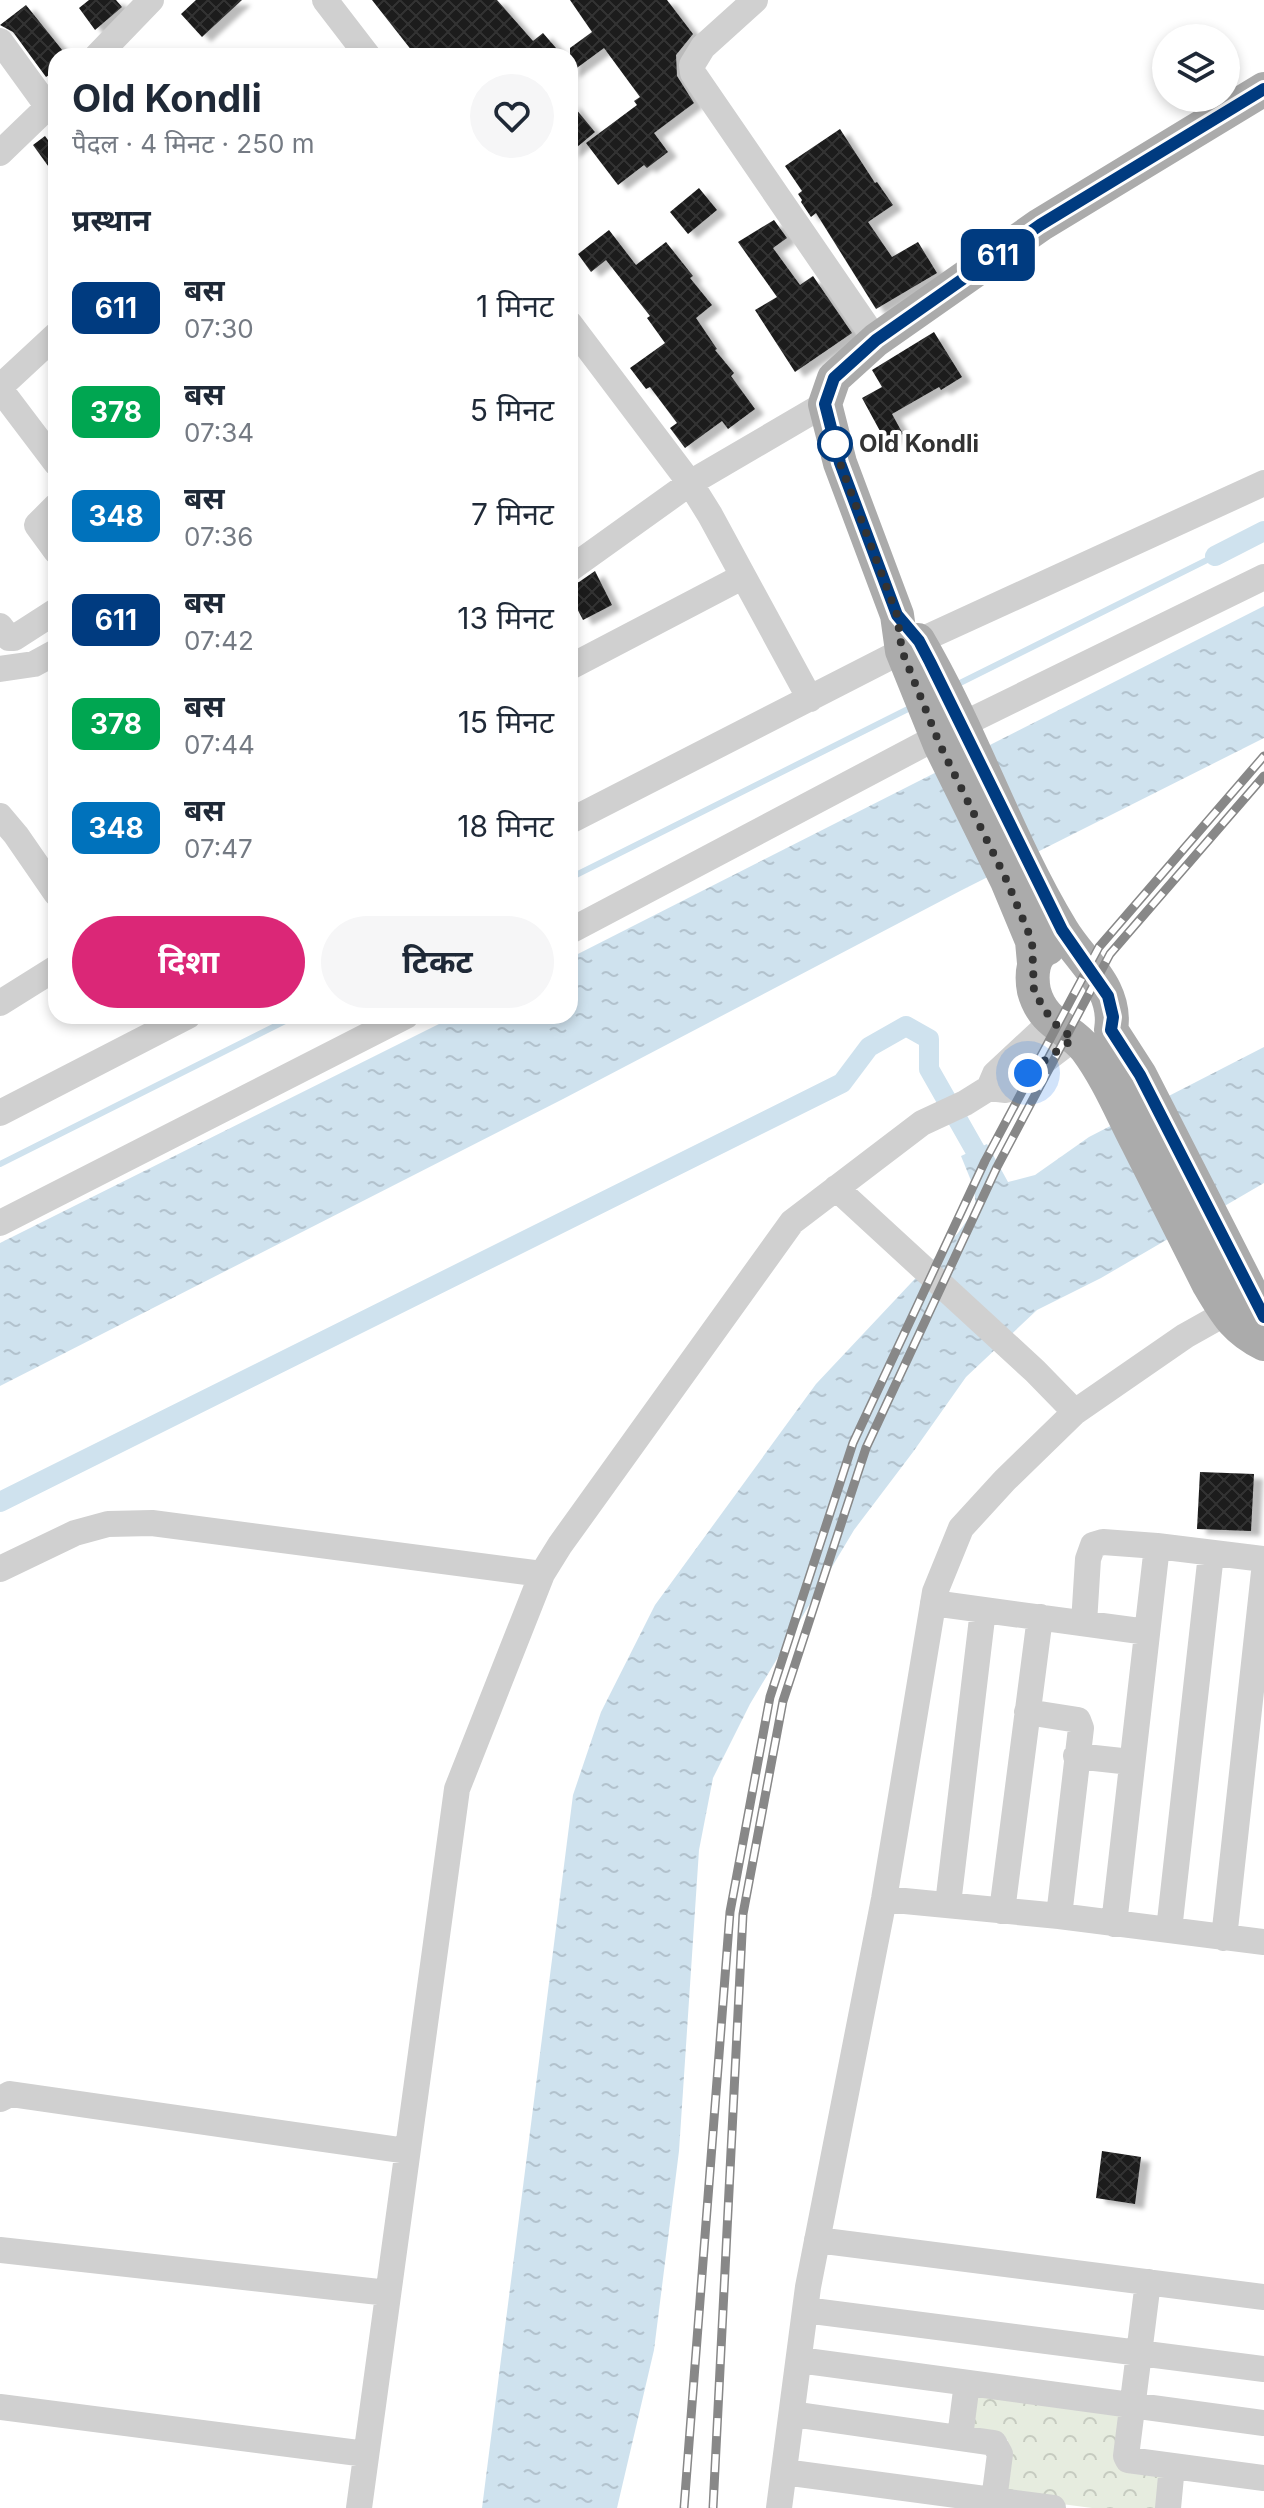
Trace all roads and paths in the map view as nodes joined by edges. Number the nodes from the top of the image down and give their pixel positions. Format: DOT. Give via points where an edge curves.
graph roads {
  1 [pos="151,0"];
  2 [pos="325,0"];
  3 [pos="755,0"];
  4 [pos="0,41"];
  5 [pos="105,48"];
  6 [pos="362,48"];
  7 [pos="1264,89"];
  8 [pos="48,98"];
  9 [pos="48,107"];
  10 [pos="0,153"];
  11 [pos="876,340"];
  12 [pos="48,343"];
  13 [pos="578,344"];
  14 [pos="0,388"];
  15 [pos="825,404"];
  16 [pos="48,452"];
  17 [pos="690,483"];
  18 [pos="1264,483"];
  19 [pos="48,514"];
  20 [pos="48,540"];
  21 [pos="578,563"];
  22 [pos="742,577"];
  23 [pos="1264,577"];
  24 [pos="48,616"];
  25 [pos="0,626"];
  26 [pos="48,656"];
  27 [pos="916,657"];
  28 [pos="578,663"];
  29 [pos="0,669"];
  30 [pos="810,699"];
  31 [pos="947,727"];
  32 [pos="0,816"];
  33 [pos="578,817"];
  34 [pos="1018,874"];
  35 [pos="48,881"];
  36 [pos="578,927"];
  37 [pos="1079,953"];
  38 [pos="1034,963"];
  39 [pos="48,973"];
  40 [pos="0,1003"];
  41 [pos="168,1024"];
  42 [pos="390,1024"];
  43 [pos="1080,1034"];
  44 [pos="0,1113"];
  45 [pos="836,1188"];
  46 [pos="0,1223"];
  47 [pos="1242,1299"];
  48 [pos="1264,1344"];
  49 [pos="1075,1412"];
  50 [pos="1157,1546"];
  51 [pos="1211,1554"];
  52 [pos="1264,1559"];
  53 [pos="0,1569"];
  54 [pos="1264,1572"];
  55 [pos="542,1574"];
  56 [pos="933,1603"];
  57 [pos="983,1610"];
  58 [pos="1040,1617"];
  59 [pos="1084,1623"];
  60 [pos="1147,1632"];
  61 [pos="1027,1712"];
  62 [pos="1076,1756"];
  63 [pos="1131,1762"];
  64 [pos="884,1899"];
  65 [pos="948,1904"];
  66 [pos="1002,1911"];
  67 [pos="1059,1916"];
  68 [pos="1114,1924"];
  69 [pos="1169,1930"];
  70 [pos="1224,1938"];
  71 [pos="1264,1942"];
  72 [pos="0,2099"];
  73 [pos="407,2151"];
  74 [pos="817,2240"];
  75 [pos="0,2250"];
  76 [pos="1148,2282"];
  77 [pos="388,2293"];
  78 [pos="1264,2297"];
  79 [pos="805,2310"];
  80 [pos="1140,2353"];
  81 [pos="799,2360"];
  82 [pos="1264,2369"];
  83 [pos="967,2383"];
  84 [pos="1133,2406"];
  85 [pos="0,2407"];
  86 [pos="792,2414"];
  87 [pos="1264,2423"];
  88 [pos="960,2437"];
  89 [pos="366,2454"];
  90 [pos="1172,2466"];
  91 [pos="784,2472"];
  92 [pos="1264,2478"];
  93 [pos="994,2504"];
  94 [pos="359,2508"];
  95 [pos="779,2508"];
  96 [pos="1053,2508"];
  97 [pos="1168,2508"];
  1 -- 5 [label="street"];
  2 -- 6 [label="street"];
  3 -- 11 [label="street" via="703,47 693,73"];
  4 -- 8 [label="street"];
  7 -- 11 [label="main road" via="1040,225"];
  9 -- 10 [label="street"];
  11 -- 15 [label="main road" via="834,378"];
  12 -- 14 [label="street"];
  13 -- 17 [label="street"];
  14 -- 16 [label="street"];
  15 -- 17 [label="street"];
  15 -- 27 [label="main road" via="840,463"];
  17 -- 21 [label="street"];
  17 -- 22 [label="street"];
  18 -- 27 [label="street"];
  19 -- 20 [label="street" via="37,525"];
  22 -- 28 [label="street"];
  22 -- 30 [label="street"];
  23 -- 31 [label="street"];
  24 -- 25 [label="street" via="14,638"];
  26 -- 29 [label="street"];
  27 -- 30 [label="street"];
  27 -- 31 [label="main road"];
  30 -- 33 [label="street"];
  31 -- 34 [label="main road"];
  31 -- 36 [label="street"];
  32 -- 35 [label="street"];
  34 -- 37 [label="main road"];
  34 -- 38 [label="main road"];
  37 -- 38 [label="main road" via="1048,947"];
  37 -- 43 [label="main road" via="1108,996 1113,1017"];
  38 -- 43 [label="main road" via="1034,992"];
  39 -- 40 [label="street"];
  41 -- 44 [label="street"];
  42 -- 46 [label="street"];
  43 -- 45 [label="street" via="1006,1090 989,1088 922,1123"];
  43 -- 47 [label="main road" via="1126,1083"];
  45 -- 49 [label="street"];
  45 -- 55 [label="street" via="792,1222"];
  47 -- 48 [label="main road" via="1243,1334"];
  47 -- 49 [label="street"];
  49 -- 56 [label="street" via="961,1528"];
  50 -- 51 [label="street"];
  50 -- 59 [label="street" via="1093,1545"];
  50 -- 60 [label="street"];
  51 -- 52 [label="street"];
  51 -- 69 [label="street"];
  53 -- 55 [label="street" via="75,1533 108,1524 152,1523"];
  54 -- 70 [label="street"];
  55 -- 73 [label="street" via="457,1789"];
  56 -- 57 [label="street"];
  56 -- 64 [label="street"];
  57 -- 58 [label="street"];
  57 -- 65 [label="street"];
  58 -- 59 [label="street"];
  58 -- 61 [label="street"];
  59 -- 60 [label="street"];
  60 -- 63 [label="street"];
  61 -- 62 [label="street" via="1078,1720"];
  61 -- 66 [label="street"];
  62 -- 63 [label="street"];
  62 -- 67 [label="street"];
  63 -- 68 [label="street"];
  64 -- 65 [label="street"];
  64 -- 74 [label="street"];
  65 -- 66 [label="street"];
  66 -- 67 [label="street"];
  67 -- 68 [label="street"];
  68 -- 69 [label="street"];
  69 -- 70 [label="street"];
  70 -- 71 [label="street"];
  72 -- 73 [label="street" via="10,2094"];
  73 -- 77 [label="street"];
  74 -- 76 [label="street"];
  74 -- 79 [label="street"];
  75 -- 77 [label="street"];
  76 -- 78 [label="street"];
  76 -- 80 [label="street"];
  77 -- 89 [label="street"];
  79 -- 80 [label="street"];
  79 -- 81 [label="street"];
  80 -- 82 [label="street"];
  80 -- 84 [label="street"];
  81 -- 83 [label="street"];
  81 -- 86 [label="street"];
  83 -- 84 [label="street"];
  83 -- 88 [label="street"];
  84 -- 87 [label="street"];
  84 -- 90 [label="street" via="1128,2460"];
  85 -- 89 [label="street"];
  86 -- 88 [label="street"];
  86 -- 91 [label="street"];
  88 -- 93 [label="street" via="999,2447"];
  89 -- 94 [label="street"];
  90 -- 92 [label="street"];
  90 -- 97 [label="street"];
  91 -- 93 [label="street"];
  91 -- 95 [label="street"];
  93 -- 96 [label="street"];
}
